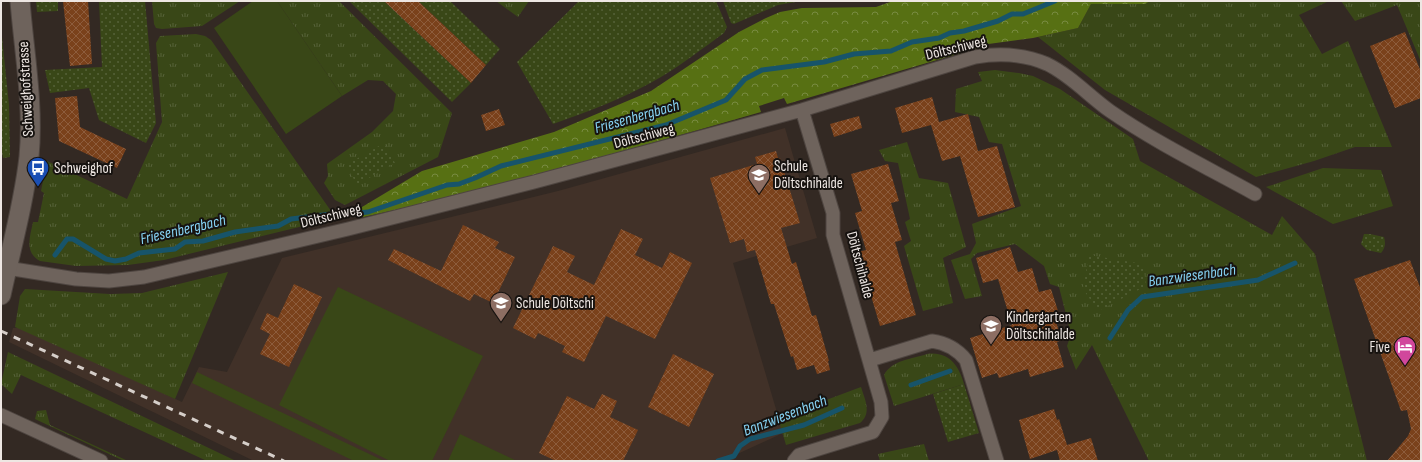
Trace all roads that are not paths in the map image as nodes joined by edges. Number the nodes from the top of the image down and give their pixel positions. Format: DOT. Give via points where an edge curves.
graph roads {
  1 [pos="20,1"];
  2 [pos="802,110"];
  3 [pos="1254,194"];
  4 [pos="7,268"];
  5 [pos="1,295"];
  6 [pos="870,360"];
  7 [pos="1,415"];
  8 [pos="102,461"];
  9 [pos="794,461"];
  10 [pos="997,461"];
  1 -- 4 [label="main road, Schweighofstrasse" via="29,101 29,155"];
  2 -- 3 [label="street, Döltschiweg" via="975,57 1003,54 1018,56 1047,64 1109,111"];
  2 -- 4 [label="street, Döltschiweg" via="341,231 144,277 109,281 76,279"];
  2 -- 6 [label="street, Döltschihalde" via="834,213 833,235"];
  4 -- 5 [label="main road, Schweighofstrasse"];
  6 -- 9 [label="street, Döltschihalde" via="883,409 877,427 866,435 800,455"];
  6 -- 10 [label="street" via="932,341 956,349 966,360"];
  7 -- 8 [label="street"];
}
